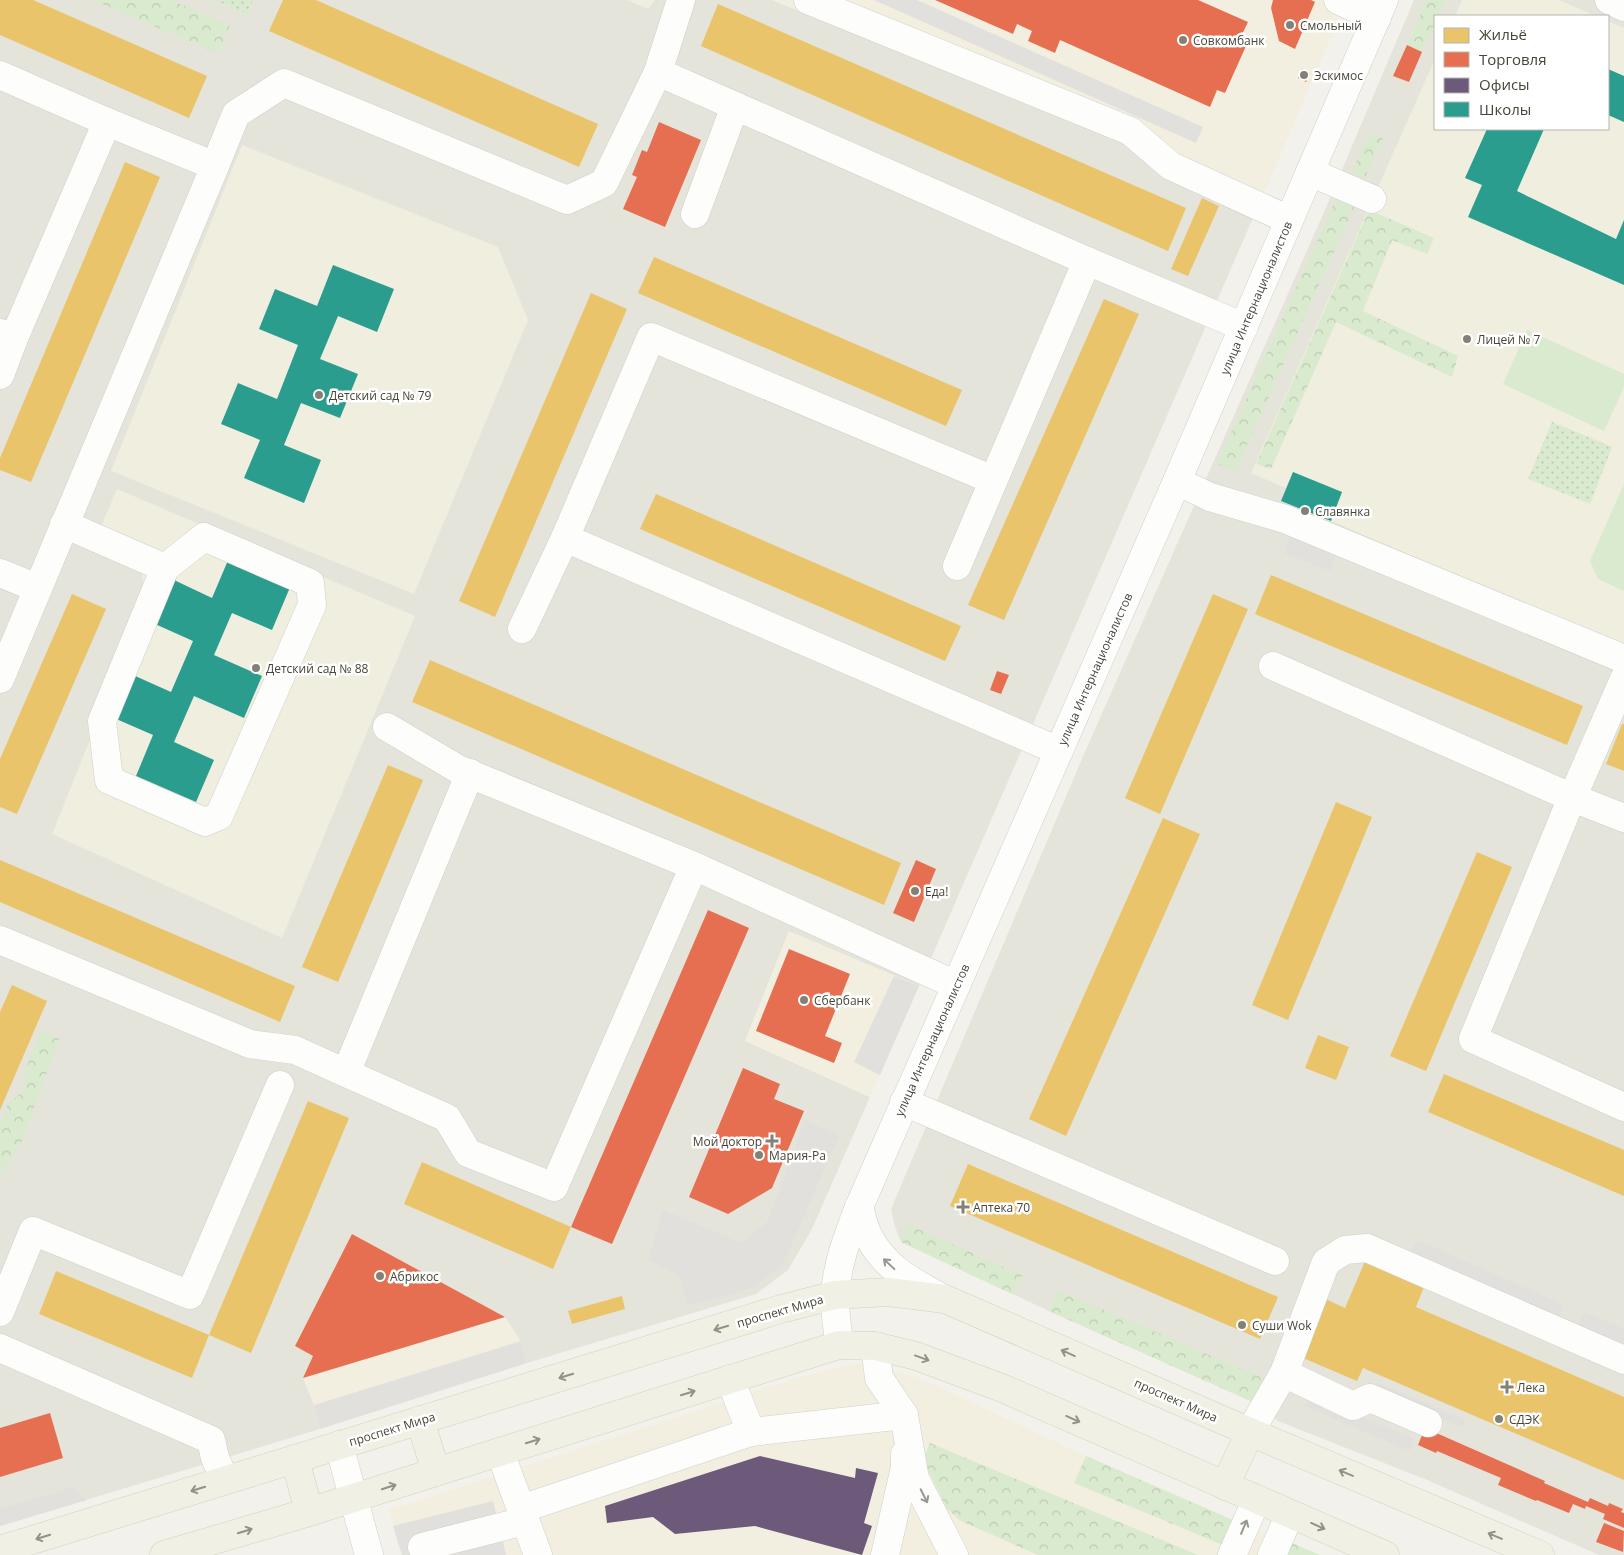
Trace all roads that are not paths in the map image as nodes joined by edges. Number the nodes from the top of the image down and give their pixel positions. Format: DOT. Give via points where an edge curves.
graph roads {
  1 [pos="681,0"];
  2 [pos="808,0"];
  3 [pos="1338,0"];
  4 [pos="1609,0"];
  5 [pos="1624,6"];
  6 [pos="852,8"];
  7 [pos="1380,9"];
  8 [pos="658,72"];
  9 [pos="0,74"];
  10 [pos="735,106"];
  11 [pos="107,122"];
  12 [pos="215,166"];
  13 [pos="1310,172"];
  14 [pos="1372,200"];
  15 [pos="695,214"];
  16 [pos="1289,220"];
  17 [pos="1087,261"];
  18 [pos="1244,327"];
  19 [pos="7,336"];
  20 [pos="0,375"];
  21 [pos="993,480"];
  22 [pos="1177,481"];
  23 [pos="64,524"];
  24 [pos="565,538"];
  25 [pos="957,566"];
  26 [pos="165,568"];
  27 [pos="0,573"];
  28 [pos="37,588"];
  29 [pos="522,630"];
  30 [pos="1624,659"];
  31 [pos="1273,666"];
  32 [pos="0,678"];
  33 [pos="1624,679"];
  34 [pos="387,727"];
  35 [pos="1059,750"];
  36 [pos="470,773"];
  37 [pos="1573,798"];
  38 [pos="1624,818"];
  39 [pos="694,866"];
  40 [pos="0,940"];
  41 [pos="956,985"];
  42 [pos="346,1073"];
  43 [pos="280,1084"];
  44 [pos="904,1102"];
  45 [pos="1624,1107"];
  46 [pos="859,1207"];
  47 [pos="1274,1261"];
  48 [pos="835,1295"];
  49 [pos="945,1299"];
  50 [pos="0,1312"];
  51 [pos="839,1345"];
  52 [pos="875,1346"];
  53 [pos="0,1348"];
  54 [pos="1624,1360"];
  55 [pos="1284,1373"];
  56 [pos="730,1379"];
  57 [pos="904,1415"];
  58 [pos="420,1420"];
  59 [pos="1428,1423"];
  60 [pos="751,1432"];
  61 [pos="1250,1432"];
  62 [pos="339,1446"];
  63 [pos="500,1452"];
  64 [pos="295,1459"];
  65 [pos="436,1472"];
  66 [pos="225,1480"];
  67 [pos="1225,1486"];
  68 [pos="354,1498"];
  69 [pos="1256,1499"];
  70 [pos="309,1512"];
  71 [pos="1290,1514"];
  72 [pos="523,1515"];
  73 [pos="422,1547"];
  74 [pos="0,1550"];
  75 [pos="164,1555"];
  76 [pos="370,1555"];
  77 [pos="538,1555"];
  78 [pos="886,1555"];
  79 [pos="954,1555"];
  80 [pos="1232,1555"];
  81 [pos="1272,1555"];
  82 [pos="1385,1555"];
  83 [pos="1540,1555"];
  1 -- 8 [label="street"];
  2 -- 6 [label="street"];
  3 -- 7 [label="street"];
  4 -- 5 [label="street"];
  6 -- 16 [label="street" via="1130,131 1171,166"];
  7 -- 13 [label="street, улица Интернационалистов"];
  8 -- 10 [label="street"];
  8 -- 12 [label="street" via="604,183 567,200 284,83 236,114"];
  9 -- 11 [label="street"];
  10 -- 15 [label="street"];
  10 -- 17 [label="street"];
  11 -- 12 [label="street"];
  11 -- 19 [label="street"];
  12 -- 23 [label="street"];
  13 -- 14 [label="street"];
  13 -- 16 [label="street, улица Интернационалистов"];
  16 -- 18 [label="street, улица Интернационалистов"];
  17 -- 18 [label="street"];
  17 -- 21 [label="street"];
  18 -- 22 [label="street, улица Интернационалистов"];
  19 -- 20 [label="street"];
  21 -- 24 [label="street" via="651,338"];
  21 -- 25 [label="street"];
  22 -- 30 [label="street" via="1210,496 1285,519"];
  22 -- 35 [label="street, улица Интернационалистов"];
  23 -- 26 [label="street"];
  23 -- 28 [label="street"];
  24 -- 29 [label="street"];
  24 -- 35 [label="street"];
  26 -- 26 [label="street" via="102,721 109,780 205,822 219,816 312,605 310,583 204,537"];
  27 -- 28 [label="street"];
  28 -- 32 [label="street"];
  31 -- 37 [label="street"];
  33 -- 37 [label="street"];
  34 -- 36 [label="street"];
  35 -- 41 [label="street, улица Интернационалистов"];
  36 -- 39 [label="street"];
  36 -- 42 [label="street"];
  37 -- 38 [label="street"];
  37 -- 45 [label="street" via="1474,1039"];
  39 -- 41 [label="street"];
  39 -- 42 [label="street" via="554,1187 468,1153 447,1118"];
  40 -- 42 [label="street" via="250,1044 294,1050"];
  41 -- 44 [label="street, улица Интернационалистов"];
  43 -- 50 [label="street" via="190,1295 33,1231"];
  44 -- 46 [label="street, улица Интернационалистов"];
  44 -- 47 [label="street"];
  46 -- 48 [label="street, улица Интернационалистов" via="844,1248"];
  49 -- 46 [label="street, one-way" via="908,1280 885,1262 869,1237"];
  48 -- 49 [label="main road, проспект Мира" via="888,1292"];
  48 -- 51 [label="street, улица Интернационалистов"];
  48 -- 58 [label="main road, проспект Мира, one-way"];
  61 -- 49 [label="main road, проспект Мира, one-way"];
  51 -- 52 [label="main road"];
  51 -- 56 [label="main road"];
  52 -- 57 [label="street" via="879,1378"];
  52 -- 67 [label="main road, one-way" via="916,1356 1002,1388"];
  53 -- 66 [label="street" via="211,1440"];
  54 -- 55 [label="street" via="1367,1248 1345,1250 1326,1262"];
  55 -- 59 [label="street" via="1353,1406 1370,1398"];
  55 -- 61 [label="street"];
  56 -- 60 [label="street"];
  63 -- 56 [label="main road, one-way"];
  57 -- 60 [label="street"];
  57 -- 78 [label="street" via="905,1467"];
  57 -- 79 [label="street, one-way" via="915,1479"];
  58 -- 62 [label="main road, проспект Мира"];
  58 -- 65 [label="main road"];
  60 -- 72 [label="street"];
  61 -- 67 [label="main road"];
  83 -- 61 [label="main road, проспект Мира, one-way"];
  62 -- 64 [label="main road, проспект Мира"];
  62 -- 68 [label="street"];
  63 -- 65 [label="main road"];
  63 -- 72 [label="street"];
  64 -- 66 [label="main road, проспект Мира"];
  64 -- 70 [label="main road"];
  68 -- 65 [label="main road, one-way"];
  66 -- 74 [label="main road, проспект Мира, one-way"];
  67 -- 69 [label="main road"];
  68 -- 70 [label="main road"];
  68 -- 76 [label="street"];
  69 -- 71 [label="main road"];
  80 -- 69 [label="street, one-way"];
  75 -- 70 [label="main road, one-way"];
  71 -- 81 [label="street"];
  71 -- 82 [label="main road, one-way"];
  72 -- 73 [label="street"];
  72 -- 77 [label="street"];
}
